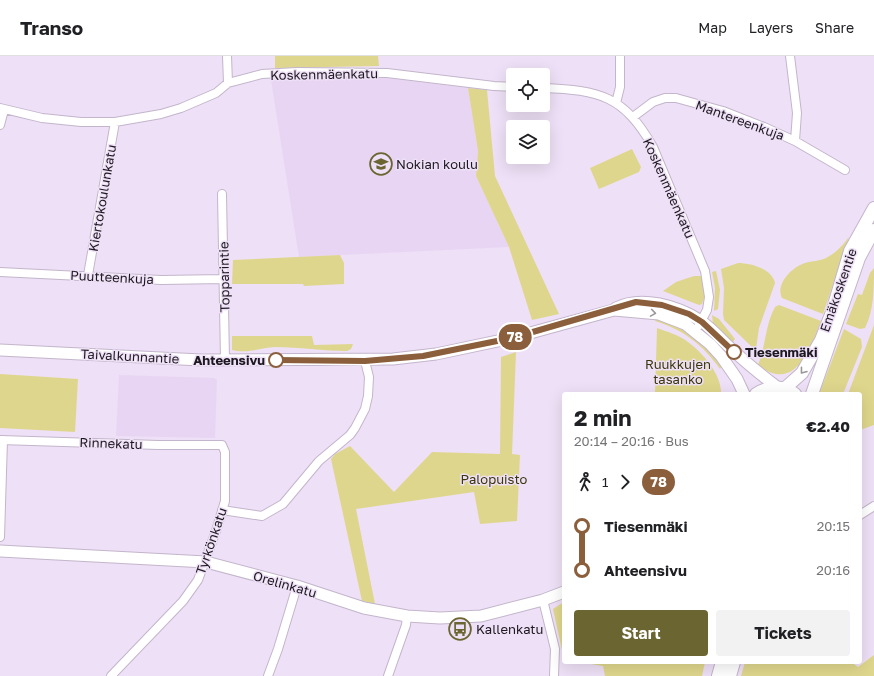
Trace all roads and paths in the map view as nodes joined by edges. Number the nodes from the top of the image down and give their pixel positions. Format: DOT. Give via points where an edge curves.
graph roads {
  1 [pos="226,56"];
  2 [pos="620,56"];
  3 [pos="790,56"];
  4 [pos="228,83"];
  5 [pos="506,86"];
  6 [pos="550,88"];
  7 [pos="616,103"];
  8 [pos="2,109"];
  9 [pos="634,117"];
  10 [pos="115,122"];
  11 [pos="0,125"];
  12 [pos="795,141"];
  13 [pos="845,170"];
  14 [pos="222,194"];
  15 [pos="874,208"];
  16 [pos="874,230"];
  17 [pos="0,272"];
  18 [pos="88,275"];
  19 [pos="224,280"];
  20 [pos="614,310"];
  21 [pos="702,322"];
  22 [pos="695,331"];
  23 [pos="0,350"];
  24 [pos="225,360"];
  25 [pos="365,361"];
  26 [pos="785,390"];
  27 [pos="743,392"];
  28 [pos="759,392"];
  29 [pos="813,392"];
  30 [pos="2,440"];
  31 [pos="222,445"];
  32 [pos="874,506"];
  33 [pos="222,510"];
  34 [pos="862,513"];
  35 [pos="0,536"];
  36 [pos="0,551"];
  37 [pos="206,562"];
  38 [pos="297,586"];
  39 [pos="562,593"];
  40 [pos="543,600"];
  41 [pos="407,616"];
  42 [pos="721,664"];
  43 [pos="733,664"];
  44 [pos="111,676"];
  45 [pos="268,676"];
  46 [pos="388,676"];
  47 [pos="554,676"];
  48 [pos="718,676"];
  49 [pos="730,676"];
  1 -- 4 [label="street"];
  2 -- 7 [label="street" via="620,87"];
  3 -- 12 [label="street" via="797,113"];
  4 -- 5 [label="street, Koskenmäenkatu" via="262,74 297,72 422,76"];
  4 -- 10 [label="street, Koskenmäenkatu" via="216,93 181,108"];
  6 -- 7 [label="street, Koskenmäenkatu" via="586,91"];
  7 -- 9 [label="street, Koskenmäenkatu"];
  8 -- 10 [label="street, Koskenmäenkatu" via="49,119"];
  8 -- 11 [label="street"];
  9 -- 12 [label="street, Mantereenkuja" via="653,102 676,98 723,111"];
  9 -- 21 [label="street, Koskenmäenkatu" via="653,147 706,271 709,297"];
  10 -- 18 [label="street, Kiertokoulunkatu"];
  12 -- 13 [label="street, Mantereenkuja"];
  14 -- 19 [label="street, Topparintie"];
  15 -- 26 [label="main road, Emäkoskentie, one-way" via="850,251 821,340 802,373"];
  16 -- 29 [label="main road, Emäkoskentie" via="859,258"];
  17 -- 18 [label="street, Puutteenkuja"];
  18 -- 19 [label="street, Puutteenkuja" via="161,280"];
  19 -- 24 [label="street, Topparintie"];
  20 -- 21 [label="main road, Taivalkunnantie" via="625,304 648,303 677,309"];
  20 -- 22 [label="main road, Taivalkunnantie, one-way" via="659,314"];
  20 -- 25 [label="main road, Taivalkunnantie" via="512,338 436,354"];
  21 -- 22 [label="street, Koskenmäenkatu"];
  21 -- 26 [label="main road, Taivalkunnantie" via="735,353"];
  22 -- 27 [label="main road, Taivalkunnantie" via="730,368"];
  23 -- 24 [label="main road, Taivalkunnantie"];
  24 -- 25 [label="main road, Taivalkunnantie"];
  25 -- 33 [label="street" via="369,377 368,396 365,409 350,435 319,461 283,504 262,516"];
  26 -- 28 [label="main road"];
  30 -- 31 [label="street, Rinnekatu" via="158,446"];
  30 -- 35 [label="street"];
  31 -- 33 [label="street, Tyrkönkatu" via="225,452 226,491"];
  32 -- 34 [label="street"];
  33 -- 37 [label="street, Tyrkönkatu"];
  36 -- 37 [label="main road, Orelinkatu"];
  37 -- 38 [label="main road, Orelinkatu"];
  37 -- 44 [label="street, Tyrkönkatu" via="198,580 183,601"];
  38 -- 41 [label="main road, Orelinkatu" via="364,608"];
  38 -- 45 [label="street"];
  39 -- 40 [label="main road, Orelinkatu"];
  40 -- 41 [label="main road, Orelinkatu" via="482,616"];
  40 -- 47 [label="street" via="555,649"];
  41 -- 46 [label="street" via="406,626"];
  42 -- 48 [label="main road"];
  43 -- 49 [label="main road"];
}
